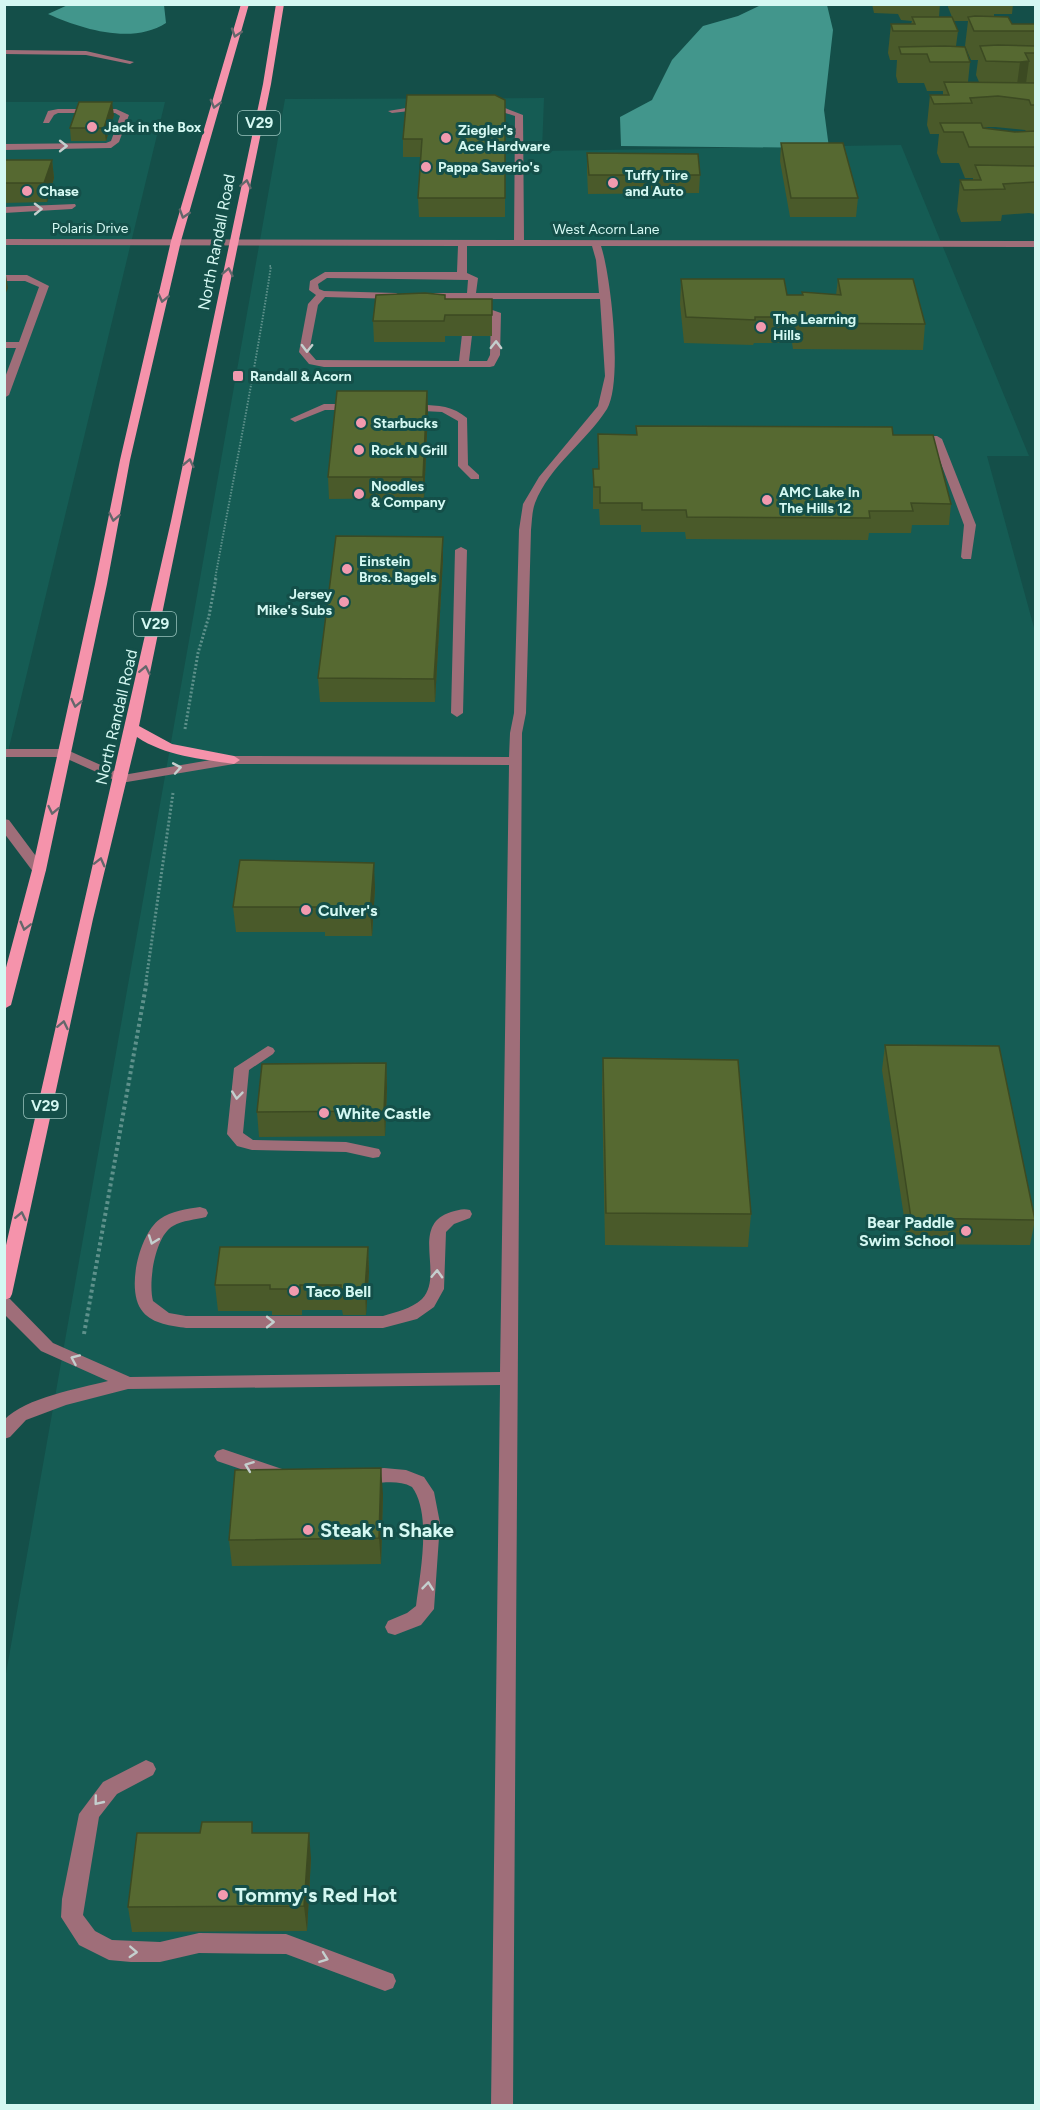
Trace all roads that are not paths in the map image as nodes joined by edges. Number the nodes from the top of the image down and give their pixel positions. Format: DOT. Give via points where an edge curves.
graph roads {
  1 [pos="245,4"];
  2 [pos="280,4"];
  3 [pos="4,52"];
  4 [pos="130,62"];
  5 [pos="434,107"];
  6 [pos="476,107"];
  7 [pos="392,111"];
  8 [pos="46,121"];
  9 [pos="4,147"];
  10 [pos="72,206"];
  11 [pos="4,210"];
  12 [pos="176,241"];
  13 [pos="234,241"];
  14 [pos="4,242"];
  15 [pos="463,242"];
  16 [pos="519,242"];
  17 [pos="595,242"];
  18 [pos="1035,244"];
  19 [pos="462,274"];
  20 [pos="4,278"];
  21 [pos="4,286"];
  22 [pos="322,294"];
  23 [pos="404,296"];
  24 [pos="415,296"];
  25 [pos="603,296"];
  26 [pos="471,301"];
  27 [pos="36,309"];
  28 [pos="4,345"];
  29 [pos="22,345"];
  30 [pos="464,364"];
  31 [pos="9,370"];
  32 [pos="4,395"];
  33 [pos="369,407"];
  34 [pos="390,408"];
  35 [pos="295,419"];
  36 [pos="901,439"];
  37 [pos="475,477"];
  38 [pos="461,550"];
  39 [pos="967,557"];
  40 [pos="457,713"];
  41 [pos="133,728"];
  42 [pos="4,753"];
  43 [pos="65,753"];
  44 [pos="234,760"];
  45 [pos="516,761"];
  46 [pos="122,779"];
  47 [pos="4,823"];
  48 [pos="39,870"];
  49 [pos="4,1005"];
  50 [pos="268,1051"];
  51 [pos="373,1153"];
  52 [pos="200,1213"];
  53 [pos="464,1214"];
  54 [pos="4,1294"];
  55 [pos="4,1303"];
  56 [pos="507,1378"];
  57 [pos="128,1383"];
  58 [pos="4,1432"];
  59 [pos="222,1456"];
  60 [pos="298,1476"];
  61 [pos="342,1476"];
  62 [pos="395,1627"];
  63 [pos="146,1769"];
  64 [pos="385,1981"];
  65 [pos="502,2106"];
  1 -- 12 [label="main road, North Randall Road / V29, one-way"];
  13 -- 2 [label="main road, North Randall Road / V29, one-way"];
  3 -- 4 [label="street" via="86,53"];
  5 -- 7 [label="street"];
  6 -- 16 [label="street" via="519,115"];
  9 -- 8 [label="street, one-way" via="108,146 115,142 125,115 116,111 58,111"];
  11 -- 10 [label="street, one-way"];
  12 -- 13 [label="street, West Acorn Lane"];
  12 -- 14 [label="street, Polaris Drive"];
  12 -- 43 [label="main road, North Randall Road / V29, one-way" via="125,460"];
  13 -- 15 [label="street, West Acorn Lane"];
  41 -- 13 [label="main road, North Randall Road / V29, one-way"];
  15 -- 16 [label="street, West Acorn Lane"];
  15 -- 19 [label="street"];
  16 -- 17 [label="street, West Acorn Lane"];
  17 -- 18 [label="street, West Acorn Lane"];
  17 -- 25 [label="street" via="601,260"];
  19 -- 22 [label="street" via="325,275 313,283 314,290"];
  19 -- 26 [label="street" via="473,278"];
  20 -- 27 [label="street" via="27,278 44,286"];
  21 -- 27 [label="street" via="25,286 34,294"];
  22 -- 23 [label="street"];
  22 -- 30 [label="street, one-way" via="313,304 304,352 313,362"];
  24 -- 26 [label="street"];
  25 -- 26 [label="street"];
  25 -- 45 [label="street" via="611,375 609,395 584,437 544,477 529,504"];
  26 -- 30 [label="street"];
  30 -- 26 [label="street, one-way" via="490,364 495,356 496,313"];
  27 -- 29 [label="street"];
  28 -- 29 [label="street"];
  29 -- 31 [label="street"];
  31 -- 32 [label="street"];
  33 -- 35 [label="street" via="324,407"];
  34 -- 37 [label="street" via="435,408 458,415 462,420 463,466"];
  36 -- 39 [label="street" via="937,439 970,525"];
  38 -- 40 [label="street"];
  41 -- 44 [label="main road" via="146,740 182,752"];
  41 -- 46 [label="main road, North Randall Road / V29"];
  42 -- 43 [label="street"];
  43 -- 46 [label="street"];
  43 -- 48 [label="main road, North Randall Road / V29, one-way"];
  44 -- 45 [label="street"];
  46 -- 44 [label="street, one-way"];
  45 -- 56 [label="street"];
  54 -- 46 [label="main road, North Randall Road / V29, one-way" via="86,919"];
  47 -- 48 [label="street"];
  48 -- 49 [label="main road, North Randall Road / V29, one-way"];
  50 -- 51 [label="street, one-way" via="242,1068 234,1134 252,1146 346,1147"];
  52 -- 53 [label="street, one-way" via="165,1223 155,1232 151,1244 144,1301 153,1312 166,1318 186,1322 383,1322 413,1316 432,1299 437,1284 439,1230 445,1221"];
  57 -- 55 [label="street, one-way" via="47,1347"];
  56 -- 57 [label="street"];
  56 -- 65 [label="street"];
  57 -- 58 [label="street" via="63,1399 20,1415"];
  60 -- 59 [label="street, one-way" via="267,1473"];
  62 -- 61 [label="street, one-way" via="414,1619 425,1608 431,1560 427,1493 411,1479"];
  63 -- 64 [label="street, one-way" via="110,1788 89,1814 72,1917 87,1938 109,1950 131,1952 160,1952 199,1943 286,1944"];
}
